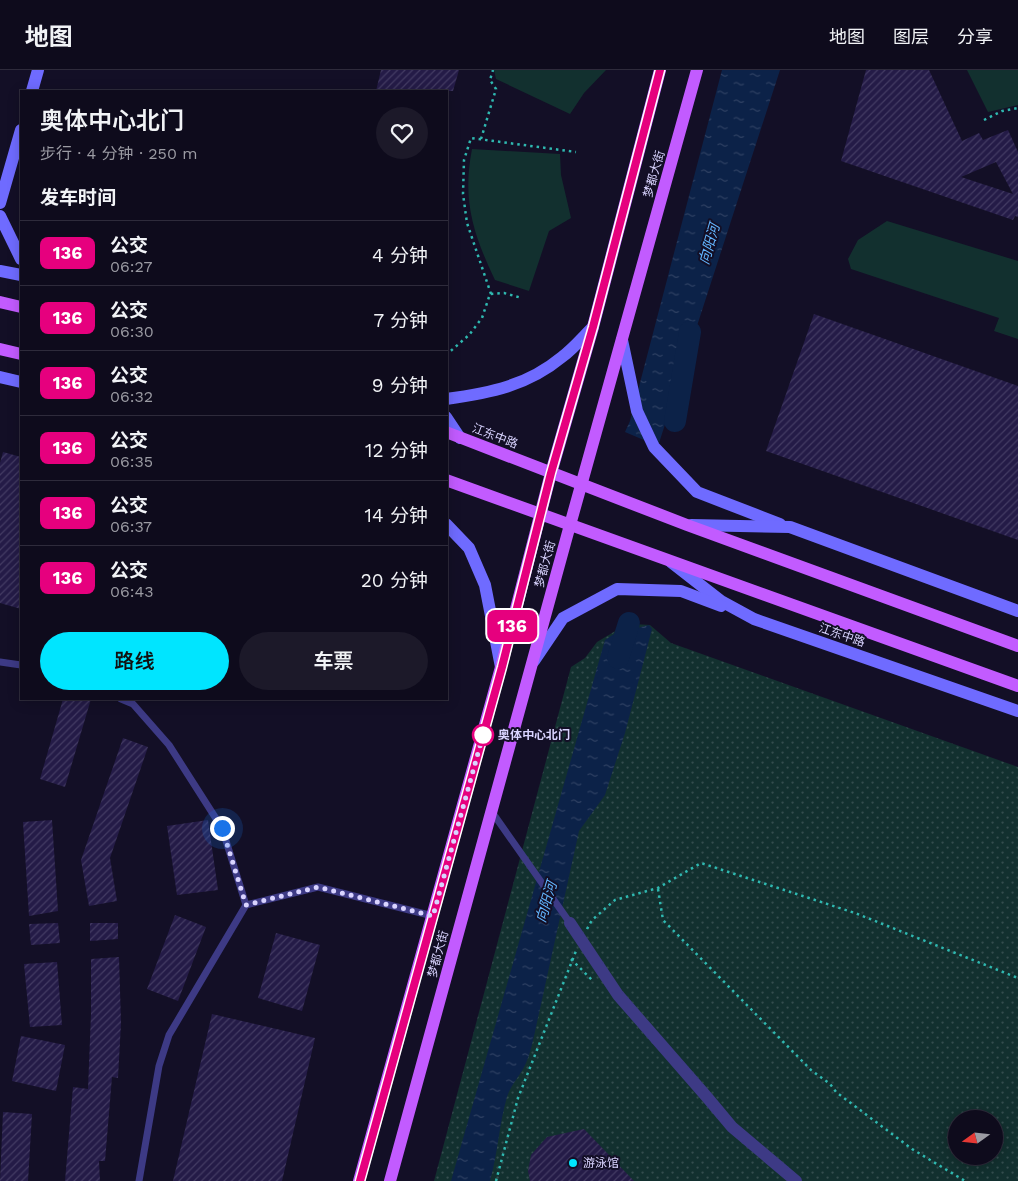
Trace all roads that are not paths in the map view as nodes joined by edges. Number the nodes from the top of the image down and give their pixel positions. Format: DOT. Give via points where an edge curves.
graph roads {
  1 [pos="38,70"];
  2 [pos="660,70"];
  3 [pos="698,70"];
  4 [pos="32,90"];
  5 [pos="20,133"];
  6 [pos="0,203"];
  7 [pos="0,216"];
  8 [pos="20,257"];
  9 [pos="0,271"];
  10 [pos="20,275"];
  11 [pos="0,302"];
  12 [pos="20,307"];
  13 [pos="593,327"];
  14 [pos="622,340"];
  15 [pos="0,349"];
  16 [pos="20,354"];
  17 [pos="0,377"];
  18 [pos="18,382"];
  19 [pos="0,384"];
  20 [pos="448,399"];
  21 [pos="448,420"];
  22 [pos="448,433"];
  23 [pos="460,438"];
  24 [pos="551,473"];
  25 [pos="449,483"];
  26 [pos="582,485"];
  27 [pos="540,515"];
  28 [pos="570,525"];
  29 [pos="687,525"];
  30 [pos="448,526"];
  31 [pos="790,527"];
  32 [pos="669,560"];
  33 [pos="1018,611"];
  34 [pos="754,619"];
  35 [pos="1018,646"];
  36 [pos="0,662"];
  37 [pos="532,663"];
  38 [pos="20,665"];
  39 [pos="502,667"];
  40 [pos="1018,686"];
  41 [pos="123,700"];
  42 [pos="1018,711"];
  43 [pos="492,812"];
  44 [pos="246,905"];
  45 [pos="433,916"];
  46 [pos="570,923"];
  47 [pos="139,1181"];
  48 [pos="360,1181"];
  49 [pos="390,1181"];
  50 [pos="796,1181"];
  1 -- 4 [label="street"];
  2 -- 13 [label="main road, 梦都大街"];
  3 -- 14 [label="main road, 梦都大街"];
  5 -- 6 [label="street"];
  7 -- 8 [label="street"];
  9 -- 10 [label="street"];
  11 -- 12 [label="main road"];
  13 -- 20 [label="street" via="562,357 530,379 487,394"];
  13 -- 24 [label="main road, 梦都大街"];
  14 -- 26 [label="main road, 梦都大街"];
  14 -- 31 [label="street" via="637,411 654,447 697,492"];
  15 -- 16 [label="main road"];
  17 -- 18 [label="street"];
  18 -- 19 [label="street"];
  21 -- 23 [label="street, 江东中路"];
  22 -- 23 [label="main road, 江东中路"];
  23 -- 24 [label="main road, 江东中路"];
  24 -- 26 [label="main road, 江东中路"];
  24 -- 27 [label="main road, 梦都大街"];
  25 -- 27 [label="main road, 江东中路"];
  26 -- 28 [label="main road, 梦都大街"];
  26 -- 29 [label="main road, 江东中路"];
  27 -- 28 [label="main road, 江东中路"];
  27 -- 39 [label="main road, 梦都大街"];
  28 -- 32 [label="main road, 江东中路"];
  28 -- 37 [label="main road, 梦都大街"];
  29 -- 31 [label="street, 江东中路"];
  29 -- 35 [label="main road, 江东中路"];
  30 -- 39 [label="street" via="469,548 485,585"];
  31 -- 33 [label="street, 江东中路"];
  32 -- 34 [label="street, 江东中路" via="721,601"];
  32 -- 40 [label="main road, 江东中路"];
  34 -- 37 [label="street" via="681,591 617,589 563,618"];
  34 -- 42 [label="street, 江东中路"];
  36 -- 38 [label="lane"];
  37 -- 43 [label="main road, 梦都大街"];
  39 -- 45 [label="main road, 梦都大街"];
  41 -- 44 [label="lane" via="133,704 169,745 222,828"];
  43 -- 46 [label="lane"];
  43 -- 49 [label="main road, 梦都大街"];
  44 -- 45 [label="lane" via="318,887"];
  44 -- 47 [label="lane" via="169,1035 159,1066"];
  45 -- 48 [label="main road, 梦都大街"];
  46 -- 50 [label="street" via="618,995 732,1127"];
}
